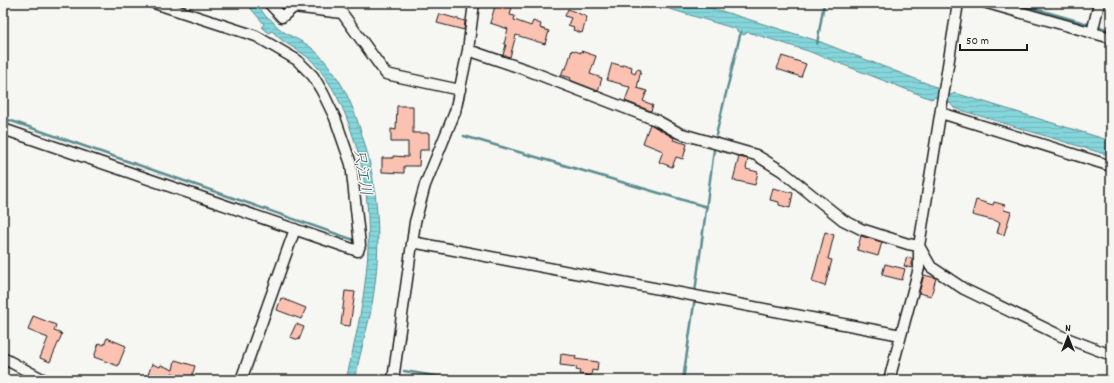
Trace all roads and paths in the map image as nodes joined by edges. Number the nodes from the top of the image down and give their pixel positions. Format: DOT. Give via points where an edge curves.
graph roads {
  1 [pos="154,3"];
  2 [pos="268,3"];
  3 [pos="474,3"];
  4 [pos="958,3"];
  5 [pos="987,3"];
  6 [pos="1099,3"];
  7 [pos="1092,32"];
  8 [pos="1111,38"];
  9 [pos="468,50"];
  10 [pos="460,90"];
  11 [pos="942,108"];
  12 [pos="3,129"];
  13 [pos="1111,166"];
  14 [pos="295,229"];
  15 [pos="412,242"];
  16 [pos="919,246"];
  17 [pos="901,335"];
  18 [pos="1111,355"];
  19 [pos="3,358"];
  20 [pos="44,380"];
  21 [pos="241,380"];
  22 [pos="393,380"];
  23 [pos="889,380"];
  1 -- 14 [label="street" via="256,36 297,60 313,76 335,118 351,164 360,245 358,251"];
  2 -- 10 [label="street" via="282,17 294,7 342,13 386,74"];
  3 -- 9 [label="street"];
  4 -- 11 [label="street"];
  5 -- 7 [label="street"];
  6 -- 7 [label="street"];
  7 -- 8 [label="street"];
  9 -- 10 [label="street"];
  9 -- 16 [label="street" via="549,78 656,120 679,133 756,155 782,171 843,220 861,229"];
  10 -- 15 [label="street" via="455,112 424,185"];
  11 -- 13 [label="street"];
  11 -- 16 [label="street"];
  12 -- 14 [label="street"];
  14 -- 21 [label="street"];
  15 -- 17 [label="street"];
  15 -- 22 [label="street"];
  16 -- 17 [label="street" via="919,268"];
  16 -- 18 [label="street" via="932,267 964,289 1061,336"];
  17 -- 23 [label="street"];
  19 -- 20 [label="street"];
}
